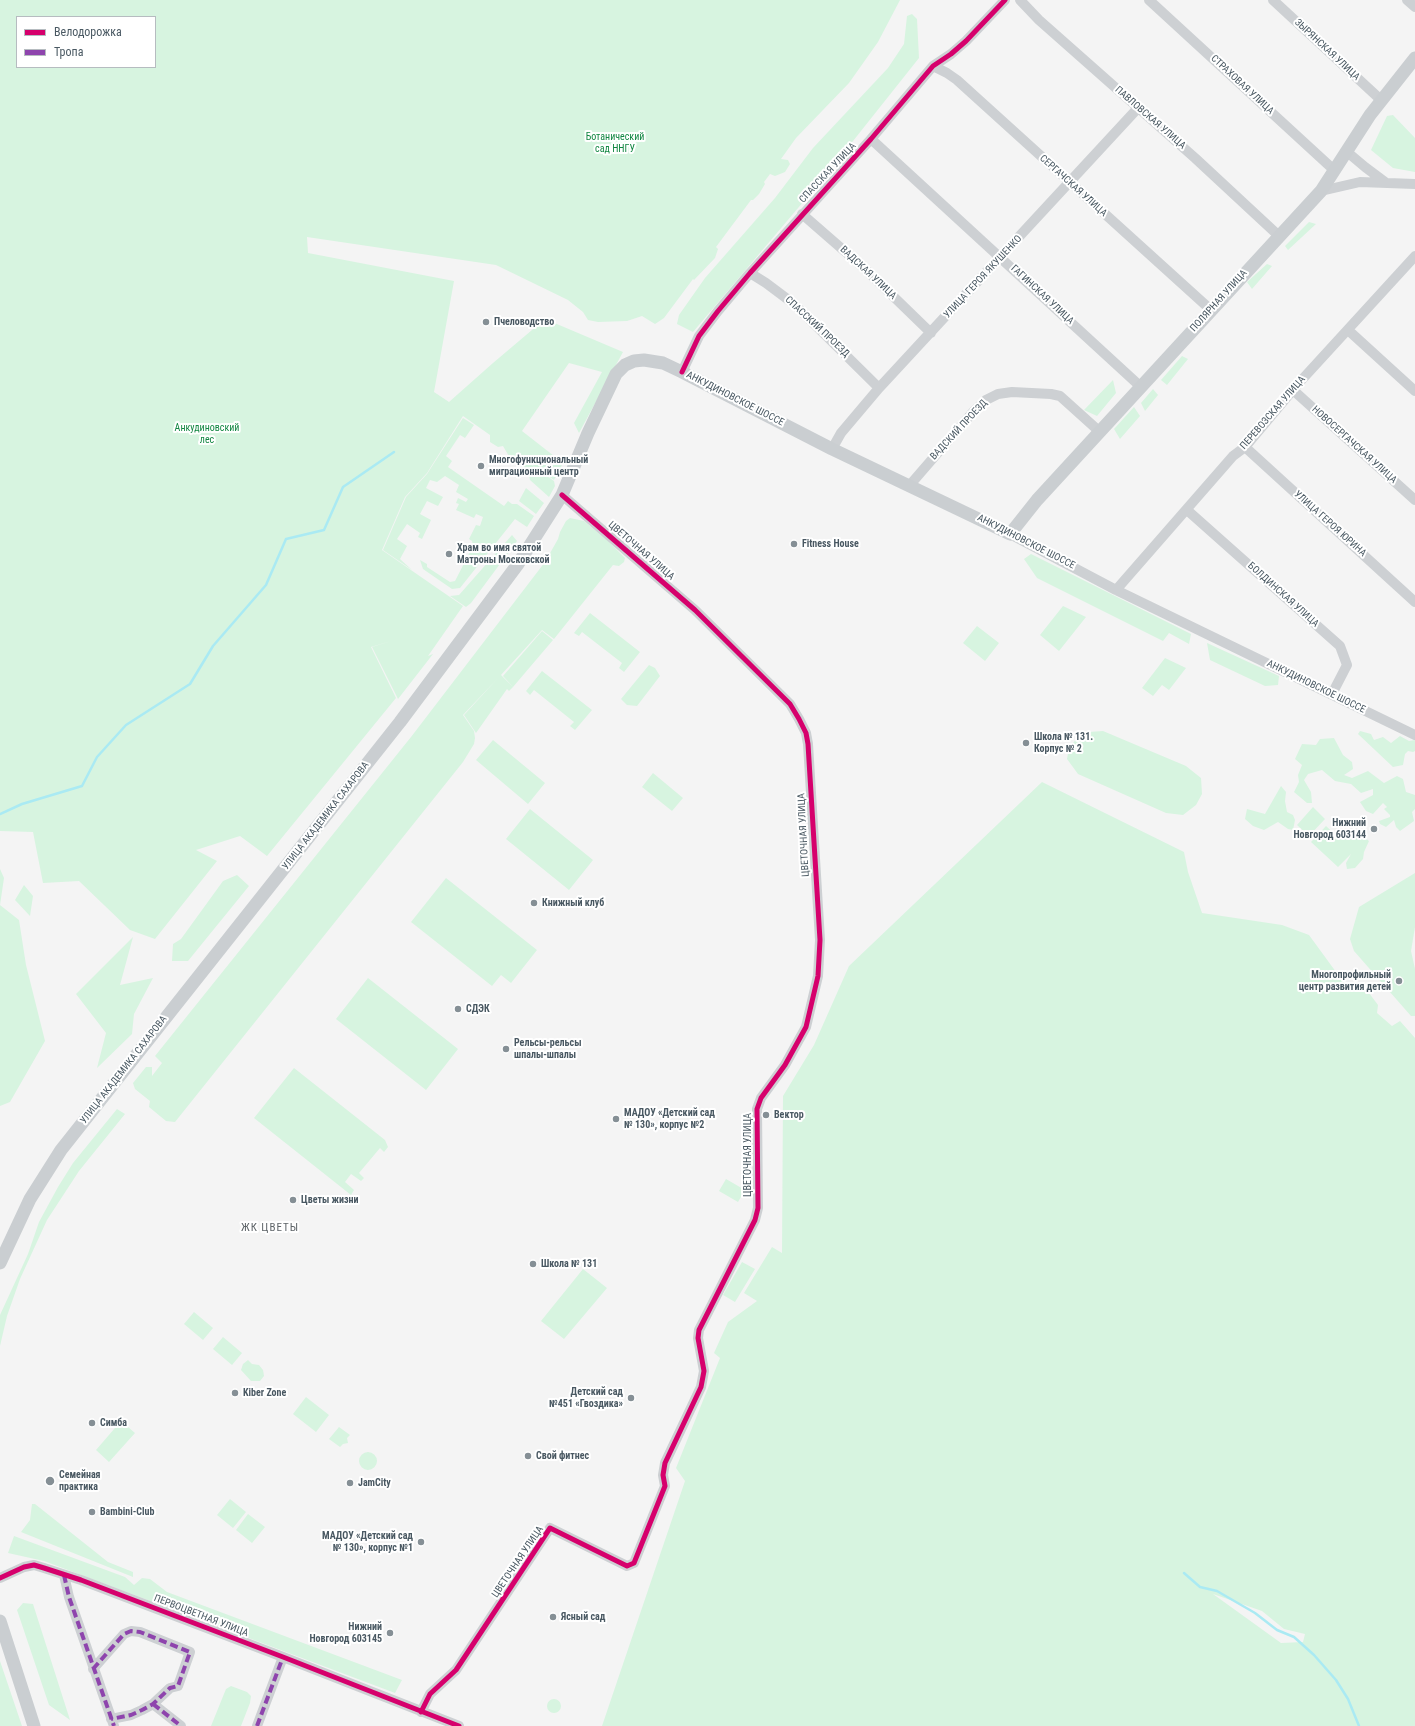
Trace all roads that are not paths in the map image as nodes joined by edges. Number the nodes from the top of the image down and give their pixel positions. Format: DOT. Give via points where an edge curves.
graph roads {
  1 [pos="1004,0"];
  2 [pos="1020,0"];
  3 [pos="1149,0"];
  4 [pos="1274,0"];
  5 [pos="1407,0"];
  6 [pos="1415,7"];
  7 [pos="1415,58"];
  8 [pos="932,66"];
  9 [pos="1381,100"];
  10 [pos="1138,108"];
  11 [pos="871,139"];
  12 [pos="1346,151"];
  13 [pos="1334,170"];
  14 [pos="1385,182"];
  15 [pos="1069,183"];
  16 [pos="1415,184"];
  17 [pos="1321,191"];
  18 [pos="802,214"];
  19 [pos="1279,236"];
  20 [pos="1002,257"];
  21 [pos="1414,260"];
  22 [pos="750,273"];
  23 [pos="1212,310"];
  24 [pos="1348,330"];
  25 [pos="931,334"];
  26 [pos="634,360"];
  27 [pos="682,372"];
  28 [pos="1141,387"];
  29 [pos="880,388"];
  30 [pos="1293,390"];
  31 [pos="1415,391"];
  32 [pos="1100,432"];
  33 [pos="1245,447"];
  34 [pos="832,449"];
  35 [pos="909,486"];
  36 [pos="562,495"];
  37 [pos="1415,500"];
  38 [pos="1187,510"];
  39 [pos="1010,534"];
  40 [pos="1116,590"];
  41 [pos="1415,602"];
  42 [pos="1332,694"];
  43 [pos="1414,734"];
  44 [pos="0,1263"];
  45 [pos="64,1575"];
  46 [pos="0,1578"];
  47 [pos="0,1621"];
  48 [pos="283,1657"];
  49 [pos="94,1669"];
  50 [pos="153,1704"];
  51 [pos="421,1712"];
  52 [pos="112,1723"];
  53 [pos="34,1726"];
  54 [pos="181,1726"];
  55 [pos="257,1726"];
  56 [pos="459,1726"];
  1 -- 8 [label="street, СПАССКАЯ УЛИЦА" via="966,41"];
  2 -- 10 [label="street, ПАВЛОВСКАЯ УЛИЦА"];
  3 -- 13 [label="street, СТРАХОВАЯ УЛИЦА"];
  4 -- 9 [label="street, ЗЫРЯНСКАЯ УЛИЦА"];
  5 -- 6 [label="street"];
  7 -- 9 [label="main road, ПОЛЯРНАЯ УЛИЦА"];
  8 -- 11 [label="street, СПАССКАЯ УЛИЦА"];
  8 -- 15 [label="street, СЕРГАЧСКАЯ УЛИЦА" via="957,80"];
  9 -- 12 [label="main road, ПОЛЯРНАЯ УЛИЦА"];
  10 -- 15 [label="street, УЛИЦА ГЕРОЯ ЯКУШЕНКО"];
  10 -- 19 [label="street, ПАВЛОВСКАЯ УЛИЦА"];
  11 -- 18 [label="street, СПАССКАЯ УЛИЦА"];
  11 -- 20 [label="street, ГАГИНСКАЯ УЛИЦА"];
  12 -- 13 [label="main road, ПОЛЯРНАЯ УЛИЦА"];
  12 -- 14 [label="street"];
  13 -- 17 [label="main road, ПОЛЯРНАЯ УЛИЦА"];
  14 -- 16 [label="street"];
  14 -- 17 [label="street" via="1351,183"];
  15 -- 20 [label="street, УЛИЦА ГЕРОЯ ЯКУШЕНКО"];
  15 -- 23 [label="street, СЕРГАЧСКАЯ УЛИЦА"];
  17 -- 19 [label="main road, ПОЛЯРНАЯ УЛИЦА"];
  18 -- 22 [label="street, СПАССКАЯ УЛИЦА"];
  18 -- 25 [label="street, ВАДСКАЯ УЛИЦА" via="864,268"];
  19 -- 23 [label="main road, ПОЛЯРНАЯ УЛИЦА"];
  20 -- 25 [label="street, УЛИЦА ГЕРОЯ ЯКУШЕНКО"];
  20 -- 28 [label="street, ГАГИНСКАЯ УЛИЦА"];
  21 -- 24 [label="street, ПЕРЕВОЗСКАЯ УЛИЦА"];
  22 -- 27 [label="street, СПАССКАЯ УЛИЦА" via="700,336"];
  22 -- 29 [label="street, СПАССКИЙ ПРОЕЗД" via="794,304"];
  23 -- 28 [label="main road, ПОЛЯРНАЯ УЛИЦА"];
  24 -- 30 [label="street, ПЕРЕВОЗСКАЯ УЛИЦА"];
  24 -- 31 [label="street"];
  25 -- 29 [label="street, УЛИЦА ГЕРОЯ ЯКУШЕНКО"];
  26 -- 27 [label="main road, АНКУДИНОВСКОЕ ШОССЕ" via="663,363"];
  26 -- 36 [label="main road, УЛИЦА АКАДЕМИКА САХАРОВА" via="616,374"];
  27 -- 34 [label="main road, АНКУДИНОВСКОЕ ШОССЕ"];
  28 -- 32 [label="main road, ПОЛЯРНАЯ УЛИЦА"];
  29 -- 34 [label="street, УЛИЦА ГЕРОЯ ЯКУШЕНКО" via="841,433"];
  30 -- 33 [label="street, ПЕРЕВОЗСКАЯ УЛИЦА"];
  30 -- 37 [label="street, НОВОСЕРГАЧСКАЯ УЛИЦА"];
  32 -- 35 [label="street, ВАДСКИЙ ПРОЕЗД" via="1060,396 1012,392 998,394 986,400 973,412"];
  32 -- 39 [label="main road, ПОЛЯРНАЯ УЛИЦА" via="1037,500"];
  33 -- 38 [label="street, ПЕРЕВОЗСКАЯ УЛИЦА" via="1233,456"];
  33 -- 41 [label="street, УЛИЦА ГЕРОЯ ЮРИНА"];
  34 -- 35 [label="main road, АНКУДИНОВСКОЕ ШОССЕ"];
  35 -- 39 [label="main road, АНКУДИНОВСКОЕ ШОССЕ"];
  36 -- 44 [label="main road, УЛИЦА АКАДЕМИКА САХАРОВА" via="518,564 400,722 61,1150 30,1199"];
  36 -- 51 [label="street, ЦВЕТОЧНАЯ УЛИЦА" via="695,610 790,704 799,719 808,744 821,955 806,1027 785,1065 761,1098 757,1109 758,1208 755,1220 699,1330 703,1378 696,1400 665,1463 665,1486 634,1562 627,1566 550,1528 456,1670 430,1694"];
  38 -- 40 [label="street, ПЕРЕВОЗСКАЯ УЛИЦА"];
  38 -- 42 [label="street, БОЛДИНСКАЯ УЛИЦА" via="1340,646 1347,665"];
  39 -- 40 [label="street, АНКУДИНОВСКОЕ ШОССЕ"];
  40 -- 42 [label="street, АНКУДИНОВСКОЕ ШОССЕ"];
  42 -- 43 [label="street, АНКУДИНОВСКОЕ ШОССЕ"];
  45 -- 46 [label="street, ПЕРВОЦВЕТНАЯ УЛИЦА" via="34,1565"];
  45 -- 48 [label="street, ПЕРВОЦВЕТНАЯ УЛИЦА"];
  45 -- 49 [label="street"];
  47 -- 53 [label="main road"];
  48 -- 51 [label="street, ПЕРВОЦВЕТНАЯ УЛИЦА"];
  48 -- 55 [label="street"];
  49 -- 50 [label="street" via="124,1634 131,1631 140,1632 190,1652 178,1686 170,1688"];
  49 -- 52 [label="street"];
  50 -- 52 [label="street"];
  50 -- 54 [label="street"];
  51 -- 56 [label="street, ПЕРВОЦВЕТНАЯ УЛИЦА"];
}
